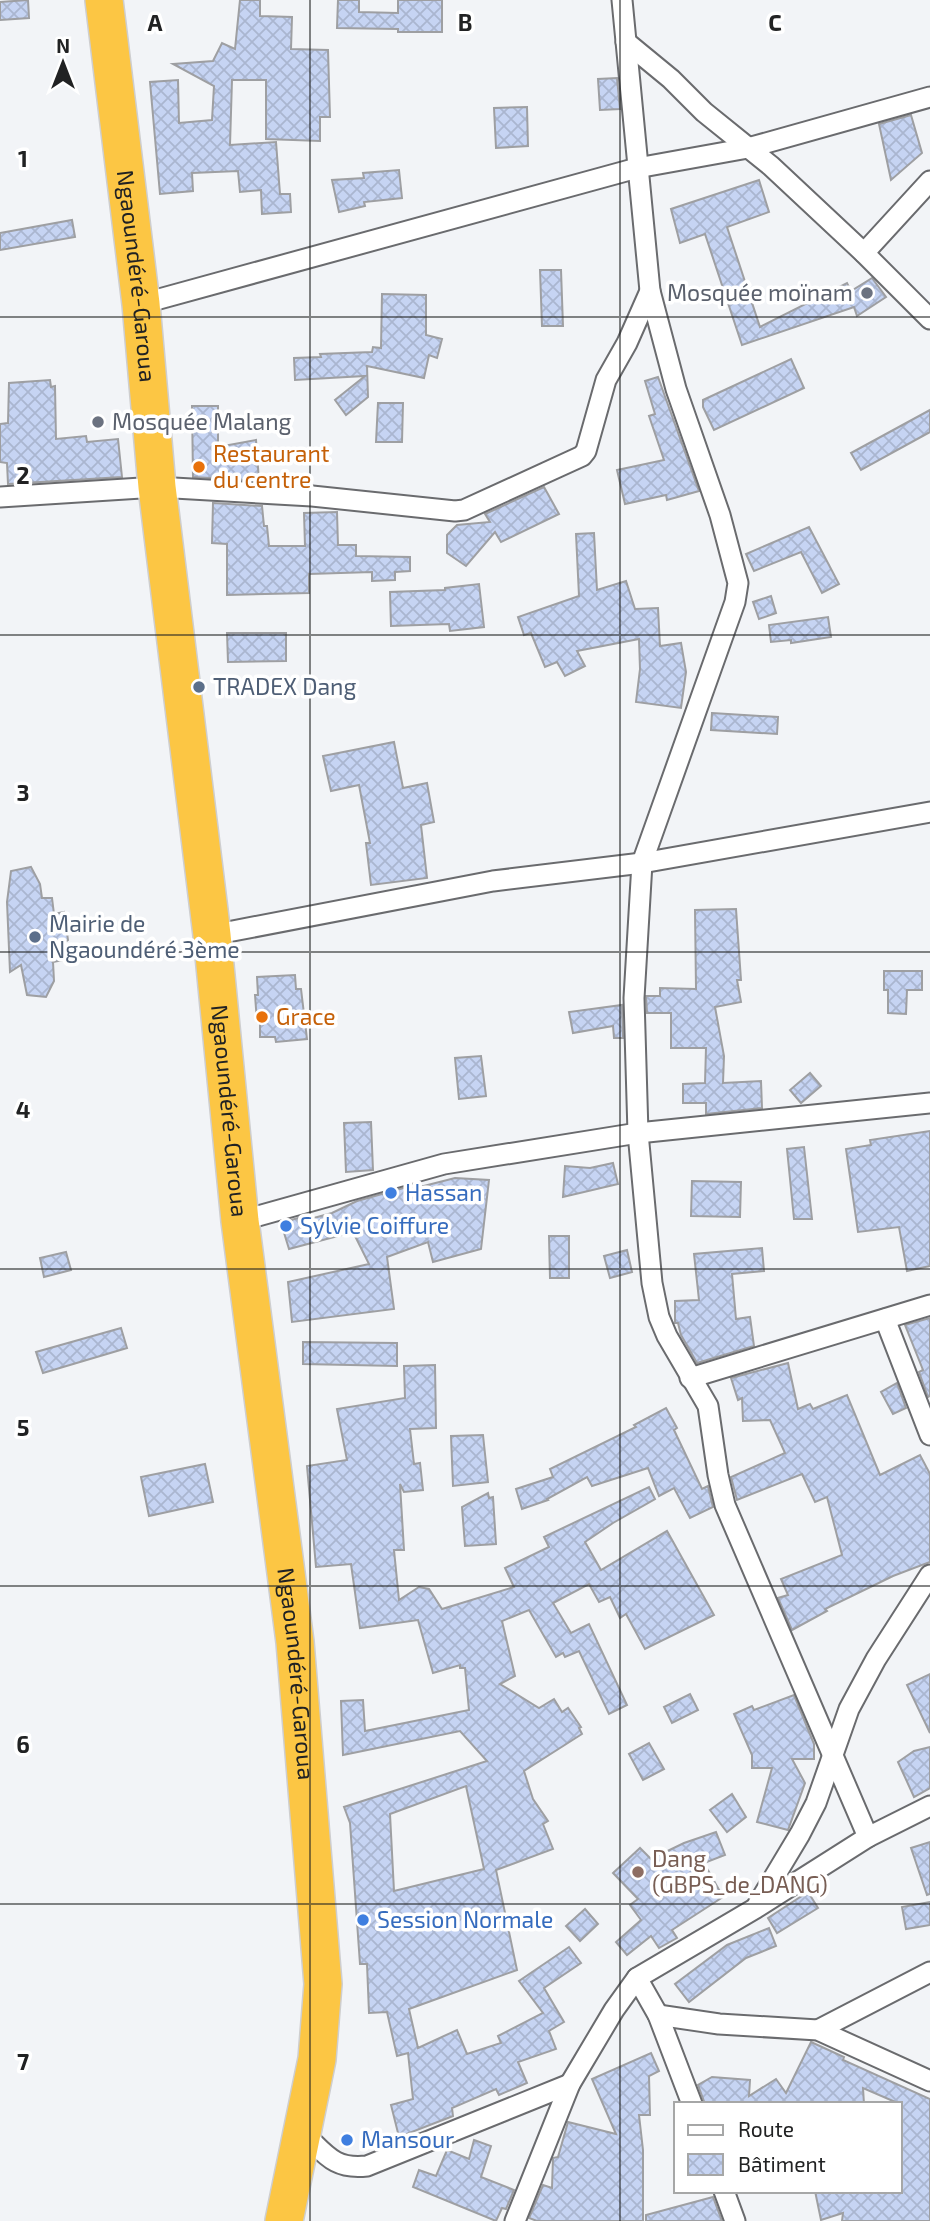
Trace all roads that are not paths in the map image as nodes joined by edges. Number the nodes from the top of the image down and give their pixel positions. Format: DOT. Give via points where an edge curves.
graph roads {
  1 [pos="104,0"];
  2 [pos="622,0"];
  3 [pos="626,42"];
  4 [pos="930,97"];
  5 [pos="748,148"];
  6 [pos="637,169"];
  7 [pos="930,181"];
  8 [pos="864,253"];
  9 [pos="650,291"];
  10 [pos="141,304"];
  11 [pos="930,318"];
  12 [pos="157,487"];
  13 [pos="0,497"];
  14 [pos="930,812"];
  15 [pos="642,863"];
  16 [pos="212,935"];
  17 [pos="930,1103"];
  18 [pos="638,1133"];
  19 [pos="240,1221"];
  20 [pos="930,1305"];
  21 [pos="885,1319"];
  22 [pos="690,1378"];
  23 [pos="930,1435"];
  24 [pos="930,1575"];
  25 [pos="832,1757"];
  26 [pos="930,1806"];
  27 [pos="868,1837"];
  28 [pos="756,1908"];
  29 [pos="930,1972"];
  30 [pos="637,1978"];
  31 [pos="658,2015"];
  32 [pos="818,2030"];
  33 [pos="930,2081"];
  34 [pos="570,2084"];
  35 [pos="691,2102"];
  36 [pos="302,2132"];
  37 [pos="725,2193"];
  38 [pos="284,2221"];
  39 [pos="514,2221"];
  40 [pos="735,2221"];
  1 -- 10 [label="highway, Ngaoundéré-Garoua"];
  2 -- 3 [label="street"];
  3 -- 5 [label="street"];
  3 -- 6 [label="street"];
  4 -- 5 [label="street"];
  5 -- 6 [label="street"];
  5 -- 8 [label="street"];
  6 -- 9 [label="street"];
  6 -- 10 [label="street"];
  7 -- 8 [label="street"];
  8 -- 11 [label="street"];
  9 -- 12 [label="street" via="606,380 582,456 464,510"];
  9 -- 15 [label="street" via="676,389 720,515 738,591"];
  10 -- 12 [label="highway, Ngaoundéré-Garoua"];
  12 -- 13 [label="street"];
  12 -- 16 [label="highway, Ngaoundéré-Garoua"];
  14 -- 15 [label="street"];
  15 -- 16 [label="street" via="493,881"];
  15 -- 18 [label="street" via="634,998"];
  16 -- 19 [label="highway, Ngaoundéré-Garoua"];
  17 -- 18 [label="street"];
  18 -- 19 [label="street" via="444,1164"];
  18 -- 22 [label="street" via="659,1317"];
  19 -- 36 [label="highway, Ngaoundéré-Garoua" via="295,1642 323,1984 317,2059"];
  20 -- 21 [label="street"];
  21 -- 22 [label="street"];
  21 -- 23 [label="street"];
  22 -- 25 [label="street" via="708,1406 725,1505"];
  24 -- 25 [label="street" via="849,1709"];
  25 -- 27 [label="street"];
  25 -- 28 [label="street" via="805,1824"];
  26 -- 27 [label="street"];
  27 -- 28 [label="street"];
  28 -- 30 [label="street"];
  29 -- 32 [label="street"];
  30 -- 31 [label="street"];
  30 -- 34 [label="street"];
  31 -- 32 [label="street"];
  31 -- 35 [label="street"];
  32 -- 33 [label="street"];
  34 -- 36 [label="street" via="367,2166 339,2165"];
  34 -- 39 [label="street"];
  36 -- 38 [label="highway, Ngaoundéré-Garoua"];
  37 -- 40 [label="street"];
}
